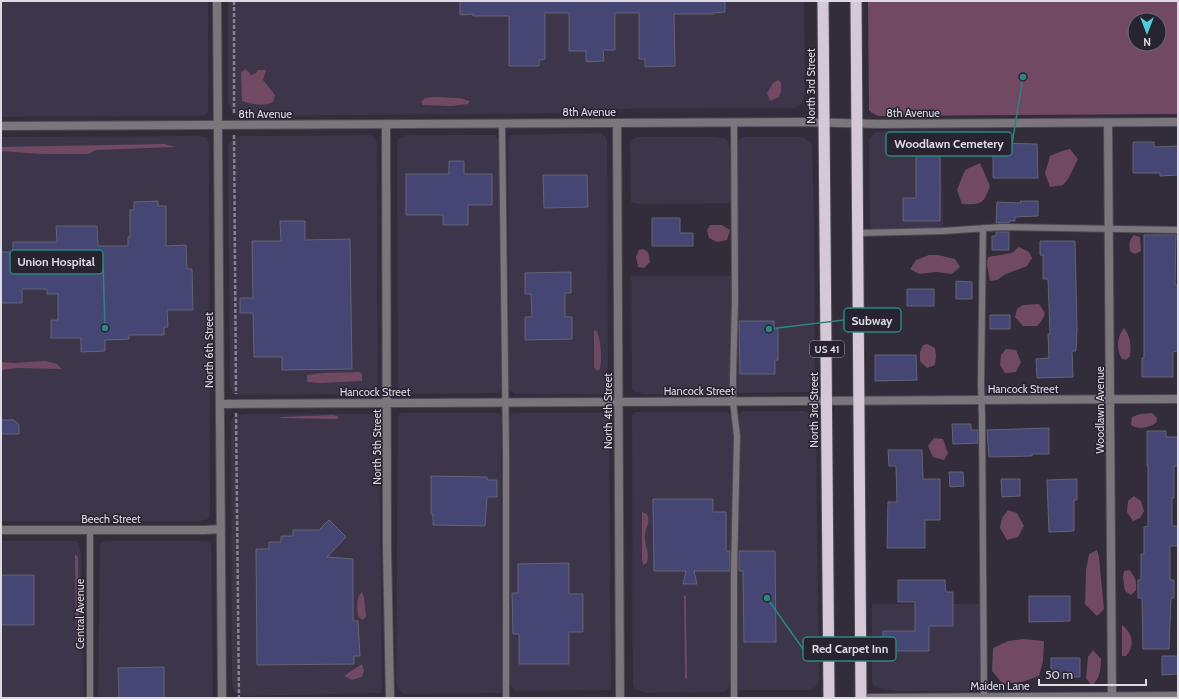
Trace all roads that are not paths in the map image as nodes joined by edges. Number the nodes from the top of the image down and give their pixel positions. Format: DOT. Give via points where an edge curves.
graph roads {
  1 [pos="217,1"];
  2 [pos="823,1"];
  3 [pos="856,1"];
  4 [pos="734,122"];
  5 [pos="824,122"];
  6 [pos="1108,122"];
  7 [pos="1178,122"];
  8 [pos="617,123"];
  9 [pos="386,124"];
  10 [pos="502,124"];
  11 [pos="857,124"];
  12 [pos="218,125"];
  13 [pos="1,126"];
  14 [pos="983,228"];
  15 [pos="1109,229"];
  16 [pos="1178,230"];
  17 [pos="858,233"];
  18 [pos="1110,399"];
  19 [pos="1178,399"];
  20 [pos="981,400"];
  21 [pos="827,401"];
  22 [pos="859,401"];
  23 [pos="619,402"];
  24 [pos="734,402"];
  25 [pos="388,403"];
  26 [pos="506,403"];
  27 [pos="220,404"];
  28 [pos="221,529"];
  29 [pos="1,530"];
  30 [pos="90,530"];
  31 [pos="1178,696"];
  32 [pos="1112,697"];
  33 [pos="90,698"];
  34 [pos="222,698"];
  35 [pos="390,698"];
  36 [pos="506,698"];
  37 [pos="620,698"];
  38 [pos="734,698"];
  39 [pos="829,698"];
  40 [pos="861,698"];
  41 [pos="870,698"];
  42 [pos="984,698"];
  1 -- 12 [label="street, North 6th Street"];
  2 -- 5 [label="highway, North 3rd Street / US 41"];
  3 -- 11 [label="highway, US 41"];
  4 -- 5 [label="street, 8th Avenue"];
  4 -- 8 [label="street, 8th Avenue"];
  4 -- 24 [label="lane"];
  5 -- 11 [label="street, 8th Avenue"];
  5 -- 21 [label="highway, North 3rd Street / US 41"];
  6 -- 7 [label="street, 8th Avenue"];
  6 -- 11 [label="street, 8th Avenue"];
  6 -- 15 [label="street, Woodlawn Avenue"];
  8 -- 10 [label="street, 8th Avenue"];
  8 -- 23 [label="street, North 4th Street"];
  9 -- 10 [label="street, 8th Avenue"];
  9 -- 12 [label="street, 8th Avenue"];
  9 -- 25 [label="street, North 5th Street"];
  10 -- 26 [label="lane"];
  11 -- 17 [label="highway, US 41"];
  12 -- 13 [label="street, 8th Avenue"];
  12 -- 27 [label="street, North 6th Street"];
  14 -- 15 [label="lane"];
  14 -- 17 [label="lane"];
  14 -- 20 [label="lane"];
  15 -- 16 [label="lane"];
  15 -- 18 [label="street, Woodlawn Avenue"];
  17 -- 22 [label="highway, US 41"];
  18 -- 19 [label="street, Hancock Street"];
  18 -- 20 [label="street, Hancock Street"];
  18 -- 32 [label="street, Woodlawn Avenue"];
  20 -- 22 [label="street, Hancock Street"];
  20 -- 42 [label="lane"];
  21 -- 22 [label="street, Hancock Street"];
  21 -- 24 [label="street, Hancock Street"];
  21 -- 39 [label="highway, North 3rd Street / US 41"];
  22 -- 40 [label="highway, US 41"];
  23 -- 24 [label="street, Hancock Street"];
  23 -- 26 [label="street, Hancock Street"];
  23 -- 37 [label="street, North 4th Street"];
  24 -- 38 [label="lane" via="737,436"];
  25 -- 26 [label="street, Hancock Street"];
  25 -- 27 [label="street, Hancock Street"];
  25 -- 35 [label="street, North 5th Street"];
  26 -- 36 [label="lane"];
  27 -- 28 [label="street, North 6th Street"];
  28 -- 30 [label="street, Beech Street"];
  28 -- 34 [label="street, North 6th Street"];
  29 -- 30 [label="street, Beech Street"];
  30 -- 33 [label="lane, Central Avenue"];
  31 -- 32 [label="street, Maiden Lane"];
  32 -- 42 [label="street, Maiden Lane"];
  41 -- 42 [label="street, Maiden Lane"];
}
